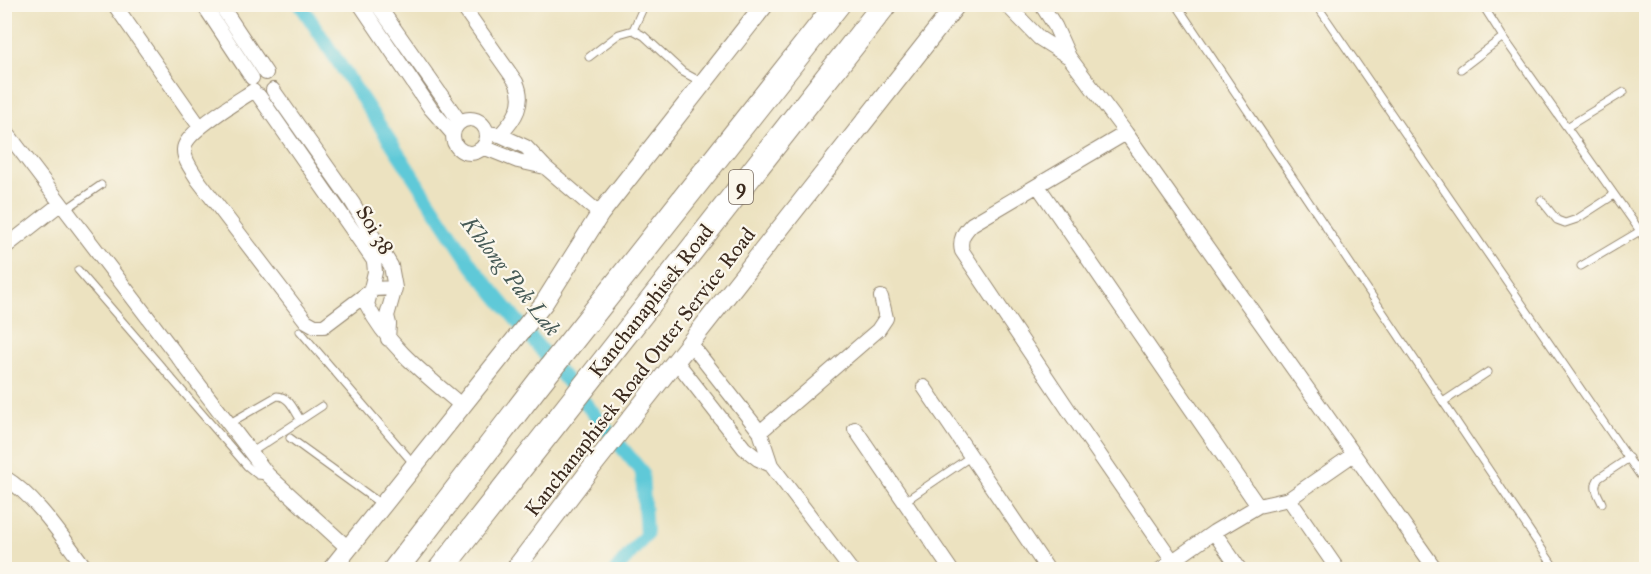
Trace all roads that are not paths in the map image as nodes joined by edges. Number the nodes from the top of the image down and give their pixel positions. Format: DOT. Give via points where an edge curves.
graph roads {
  1 [pos="114,4"];
  2 [pos="203,4"];
  3 [pos="220,4"];
  4 [pos="360,4"];
  5 [pos="377,4"];
  6 [pos="461,4"];
  7 [pos="641,4"];
  8 [pos="765,4"];
  9 [pos="838,4"];
  10 [pos="885,4"];
  11 [pos="957,4"];
  12 [pos="1006,4"];
  13 [pos="1041,4"];
  14 [pos="1176,4"];
  15 [pos="1316,4"];
  16 [pos="1482,4"];
  17 [pos="394,29"];
  18 [pos="633,30"];
  19 [pos="382,37"];
  20 [pos="1503,37"];
  21 [pos="589,57"];
  22 [pos="1069,57"];
  23 [pos="1461,69"];
  24 [pos="266,73"];
  25 [pos="703,83"];
  26 [pos="255,88"];
  27 [pos="273,90"];
  28 [pos="1624,92"];
  29 [pos="200,127"];
  30 [pos="1567,127"];
  31 [pos="457,128"];
  32 [pos="4,129"];
  33 [pos="1126,133"];
  34 [pos="494,134"];
  35 [pos="483,147"];
  36 [pos="545,167"];
  37 [pos="101,185"];
  38 [pos="1038,186"];
  39 [pos="1614,195"];
  40 [pos="1541,200"];
  41 [pos="63,207"];
  42 [pos="600,214"];
  43 [pos="1640,231"];
  44 [pos="1647,242"];
  45 [pos="4,248"];
  46 [pos="380,259"];
  47 [pos="1581,267"];
  48 [pos="78,270"];
  49 [pos="395,288"];
  50 [pos="373,289"];
  51 [pos="881,297"];
  52 [pos="300,331"];
  53 [pos="388,339"];
  54 [pos="690,343"];
  55 [pos="676,361"];
  56 [pos="1488,372"];
  57 [pos="924,387"];
  58 [pos="1443,402"];
  59 [pos="322,406"];
  60 [pos="462,406"];
  61 [pos="741,409"];
  62 [pos="300,419"];
  63 [pos="230,423"];
  64 [pos="725,423"];
  65 [pos="855,429"];
  66 [pos="760,432"];
  67 [pos="290,438"];
  68 [pos="252,452"];
  69 [pos="1354,454"];
  70 [pos="970,456"];
  71 [pos="1629,458"];
  72 [pos="1647,459"];
  73 [pos="415,465"];
  74 [pos="771,465"];
  75 [pos="1635,467"];
  76 [pos="268,475"];
  77 [pos="4,477"];
  78 [pos="1647,484"];
  79 [pos="1289,499"];
  80 [pos="905,501"];
  81 [pos="1602,503"];
  82 [pos="383,506"];
  83 [pos="1258,506"];
  84 [pos="1214,532"];
  85 [pos="349,549"];
  86 [pos="1172,560"];
  87 [pos="1647,565"];
  88 [pos="87,570"];
  89 [pos="331,570"];
  90 [pos="395,570"];
  91 [pos="440,570"];
  92 [pos="514,570"];
  93 [pos="851,570"];
  94 [pos="951,570"];
  95 [pos="1048,570"];
  96 [pos="1160,570"];
  97 [pos="1240,570"];
  98 [pos="1338,570"];
  99 [pos="1436,570"];
  100 [pos="1556,570"];
  101 [pos="1645,570"];
  1 -- 29 [label="street"];
  2 -- 26 [label="street, Soi 38"];
  3 -- 24 [label="street"];
  4 -- 19 [label="street"];
  5 -- 17 [label="street"];
  6 -- 34 [label="street" via="520,92 516,113"];
  7 -- 18 [label="lane" via="644,8"];
  8 -- 25 [label="main road"];
  9 -- 90 [label="highway, Kanchanaphisek Road / 9"];
  10 -- 91 [label="highway, Kanchanaphisek Road / 9"];
  11 -- 54 [label="main road, Kanchanaphisek Road Outer Service Road"];
  12 -- 22 [label="street" via="1039,38"];
  13 -- 22 [label="street"];
  14 -- 58 [label="lane"];
  15 -- 71 [label="lane"];
  16 -- 20 [label="lane"];
  17 -- 19 [label="street"];
  17 -- 31 [label="street"];
  18 -- 21 [label="lane" via="619,34"];
  18 -- 25 [label="lane" via="683,72"];
  19 -- 31 [label="street" via="431,109"];
  20 -- 23 [label="lane"];
  20 -- 30 [label="lane"];
  22 -- 33 [label="street"];
  24 -- 26 [label="street" via="257,74"];
  24 -- 27 [label="street" via="274,82"];
  25 -- 42 [label="main road"];
  26 -- 27 [label="street" via="270,94"];
  26 -- 29 [label="street"];
  26 -- 46 [label="street, Soi 38"];
  27 -- 46 [label="street" via="352,202"];
  28 -- 30 [label="lane"];
  29 -- 50 [label="street" via="186,141 188,164 306,321 324,326"];
  30 -- 39 [label="lane"];
  31 -- 34 [label="street" via="473,119"];
  31 -- 35 [label="street" via="456,146 466,153"];
  32 -- 41 [label="street"];
  33 -- 38 [label="street"];
  33 -- 69 [label="street"];
  34 -- 35 [label="street"];
  34 -- 36 [label="street" via="526,147"];
  35 -- 36 [label="street" via="501,156"];
  36 -- 42 [label="street"];
  37 -- 41 [label="lane"];
  38 -- 83 [label="street"];
  38 -- 86 [label="street" via="972,224 961,238 962,251"];
  39 -- 40 [label="lane" via="1565,223 1557,220"];
  39 -- 43 [label="lane"];
  41 -- 45 [label="street"];
  41 -- 63 [label="street"];
  42 -- 60 [label="main road" via="544,303"];
  43 -- 44 [label="lane"];
  43 -- 47 [label="lane"];
  46 -- 49 [label="street" via="392,266"];
  46 -- 50 [label="street, Soi 38"];
  48 -- 76 [label="lane" via="247,466 258,475"];
  49 -- 50 [label="street"];
  49 -- 53 [label="street" via="387,316"];
  50 -- 53 [label="street, Soi 38" via="367,305"];
  51 -- 66 [label="street" via="886,318 878,330"];
  52 -- 73 [label="lane"];
  53 -- 60 [label="street, Soi 38"];
  54 -- 55 [label="main road, Kanchanaphisek Road Outer Service Road"];
  54 -- 61 [label="street"];
  55 -- 64 [label="street"];
  55 -- 92 [label="main road, Kanchanaphisek Road Outer Service Road"];
  56 -- 58 [label="lane"];
  57 -- 70 [label="street"];
  58 -- 100 [label="lane"];
  59 -- 62 [label="lane"];
  60 -- 73 [label="main road"];
  61 -- 64 [label="street"];
  61 -- 66 [label="street"];
  62 -- 63 [label="lane" via="288,401 277,396"];
  62 -- 68 [label="lane"];
  63 -- 68 [label="street"];
  64 -- 74 [label="street" via="744,448"];
  65 -- 80 [label="street"];
  66 -- 74 [label="street"];
  67 -- 82 [label="lane"];
  68 -- 76 [label="street"];
  69 -- 79 [label="street"];
  69 -- 99 [label="street"];
  70 -- 80 [label="lane"];
  70 -- 95 [label="street"];
  71 -- 75 [label="lane"];
  71 -- 81 [label="lane" via="1596,483"];
  72 -- 75 [label="lane"];
  73 -- 82 [label="main road"];
  74 -- 93 [label="street"];
  75 -- 78 [label="lane"];
  76 -- 85 [label="street"];
  77 -- 88 [label="street" via="45,516"];
  79 -- 83 [label="street"];
  79 -- 98 [label="street"];
  80 -- 94 [label="street"];
  82 -- 85 [label="main road"];
  83 -- 84 [label="street"];
  84 -- 86 [label="street"];
  84 -- 97 [label="street"];
  85 -- 89 [label="main road"];
  86 -- 96 [label="street"];
  87 -- 101 [label="lane"];
}
